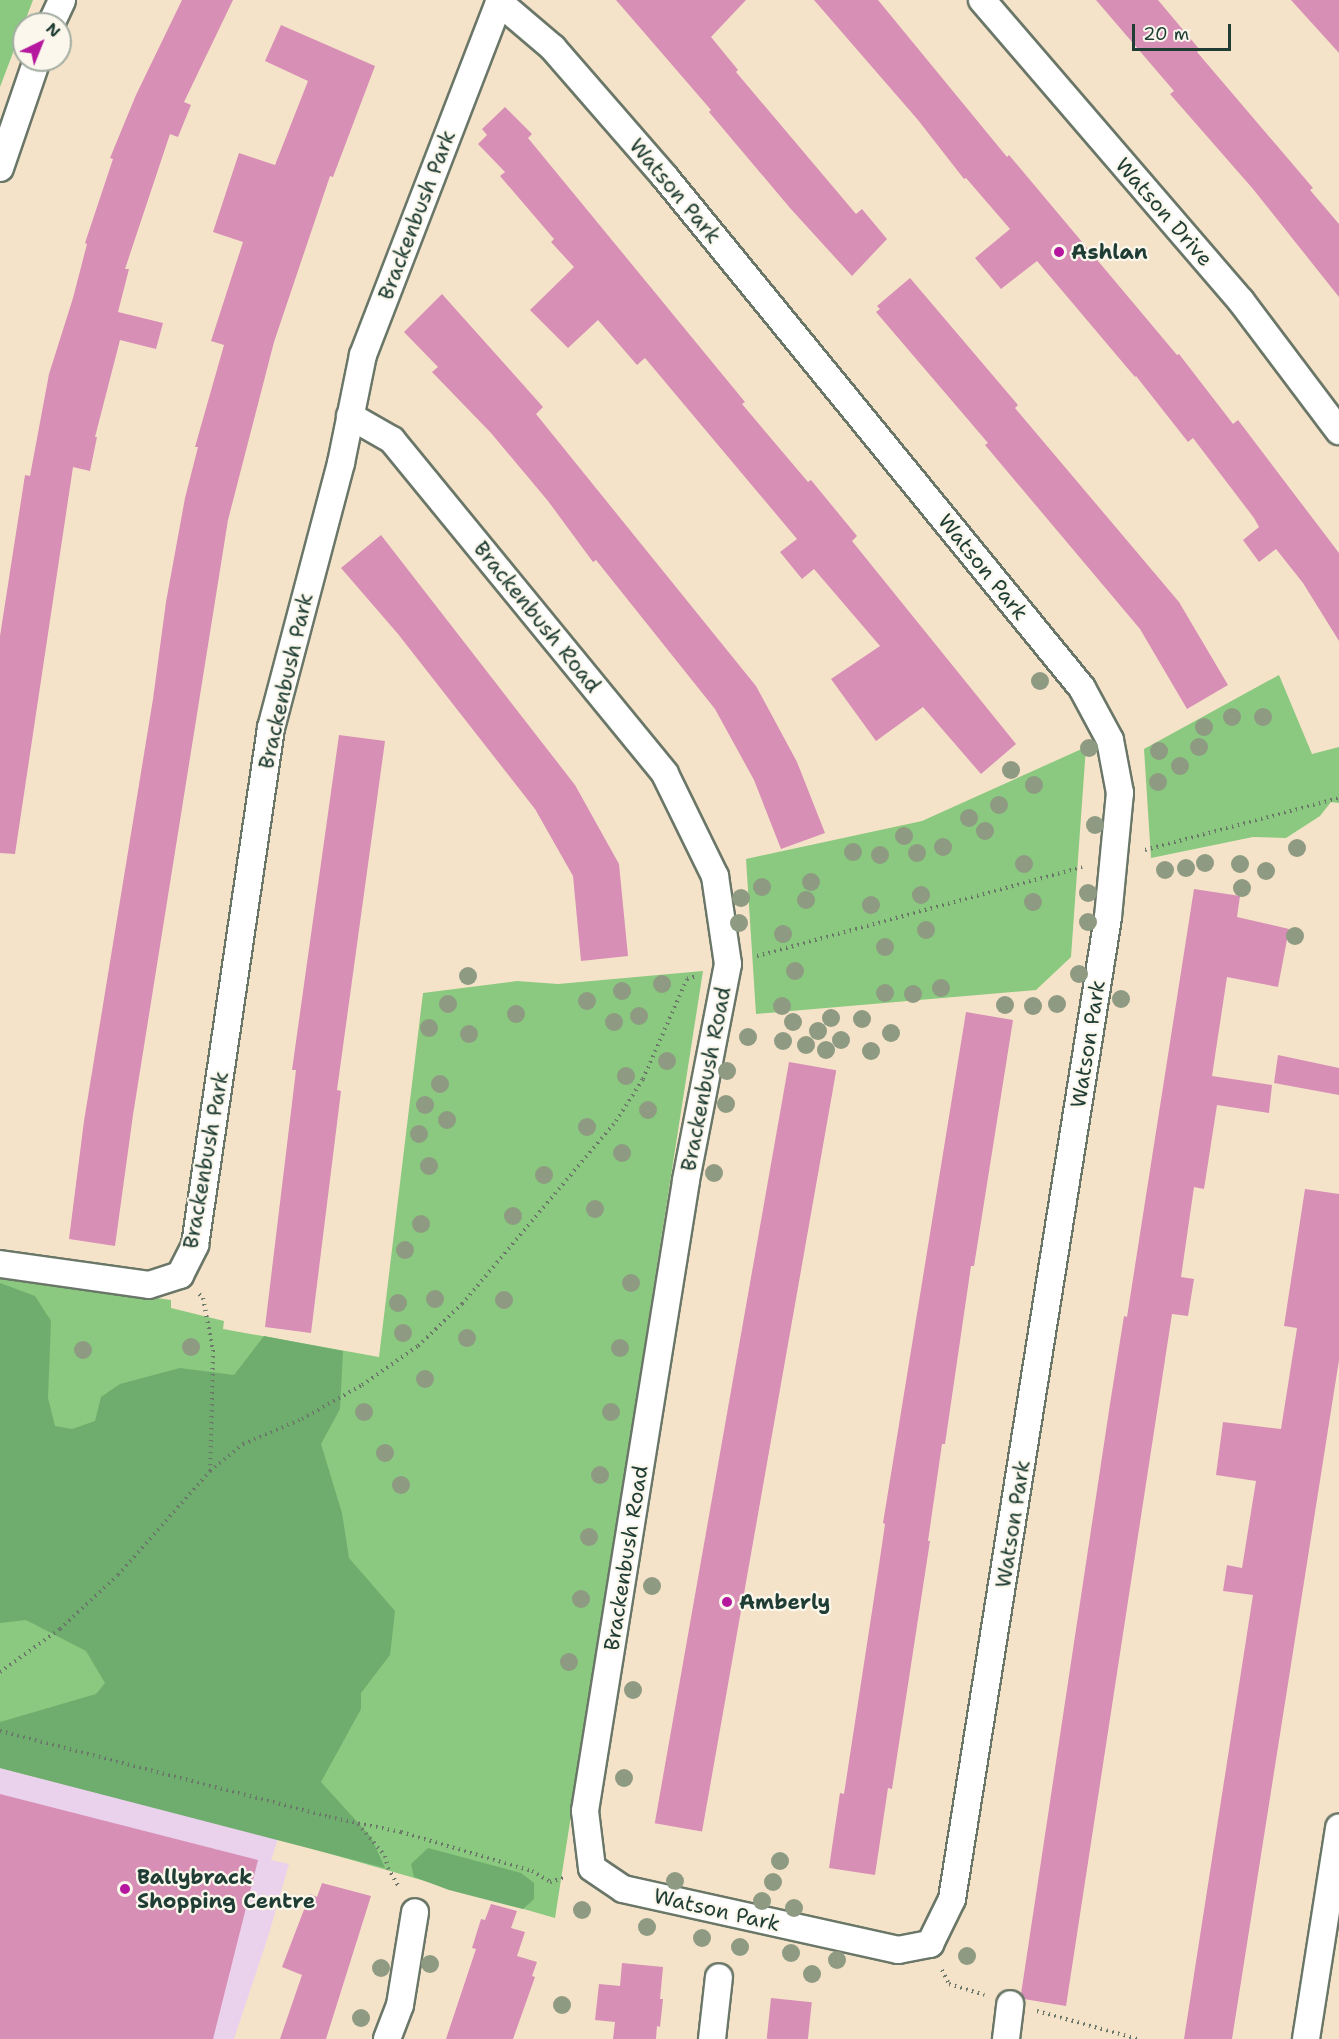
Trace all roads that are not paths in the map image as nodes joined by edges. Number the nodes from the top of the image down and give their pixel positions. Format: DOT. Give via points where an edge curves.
graph roads {
  1 [pos="982,0"];
  2 [pos="499,1"];
  3 [pos="33,72"];
  4 [pos="0,168"];
  5 [pos="350,416"];
  6 [pos="1339,430"];
  7 [pos="0,1264"];
  8 [pos="1339,1828"];
  9 [pos="592,1868"];
  10 [pos="415,1912"];
  11 [pos="719,1977"];
  12 [pos="1010,2004"];
  13 [pos="387,2039"];
  14 [pos="712,2039"];
  15 [pos="1006,2039"];
  16 [pos="1306,2039"];
  1 -- 6 [label="street, Watson Drive" via="1241,301"];
  2 -- 5 [label="street, Brackenbush Park" via="363,355"];
  2 -- 9 [label="street, Watson Park" via="553,48 664,177 1082,688 1110,741 1120,793 1116,858 969,1801 952,1899 930,1944 898,1950 657,1897 623,1889"];
  3 -- 4 [label="street"];
  5 -- 7 [label="street, Brackenbush Park" via="271,728 195,1245 180,1275 148,1285"];
  5 -- 9 [label="street, Brackenbush Road" via="392,440 665,774 715,876 728,964 686,1181 585,1811"];
  8 -- 16 [label="street"];
  10 -- 13 [label="street" via="400,2005"];
  11 -- 14 [label="street"];
  12 -- 15 [label="street"];
}
